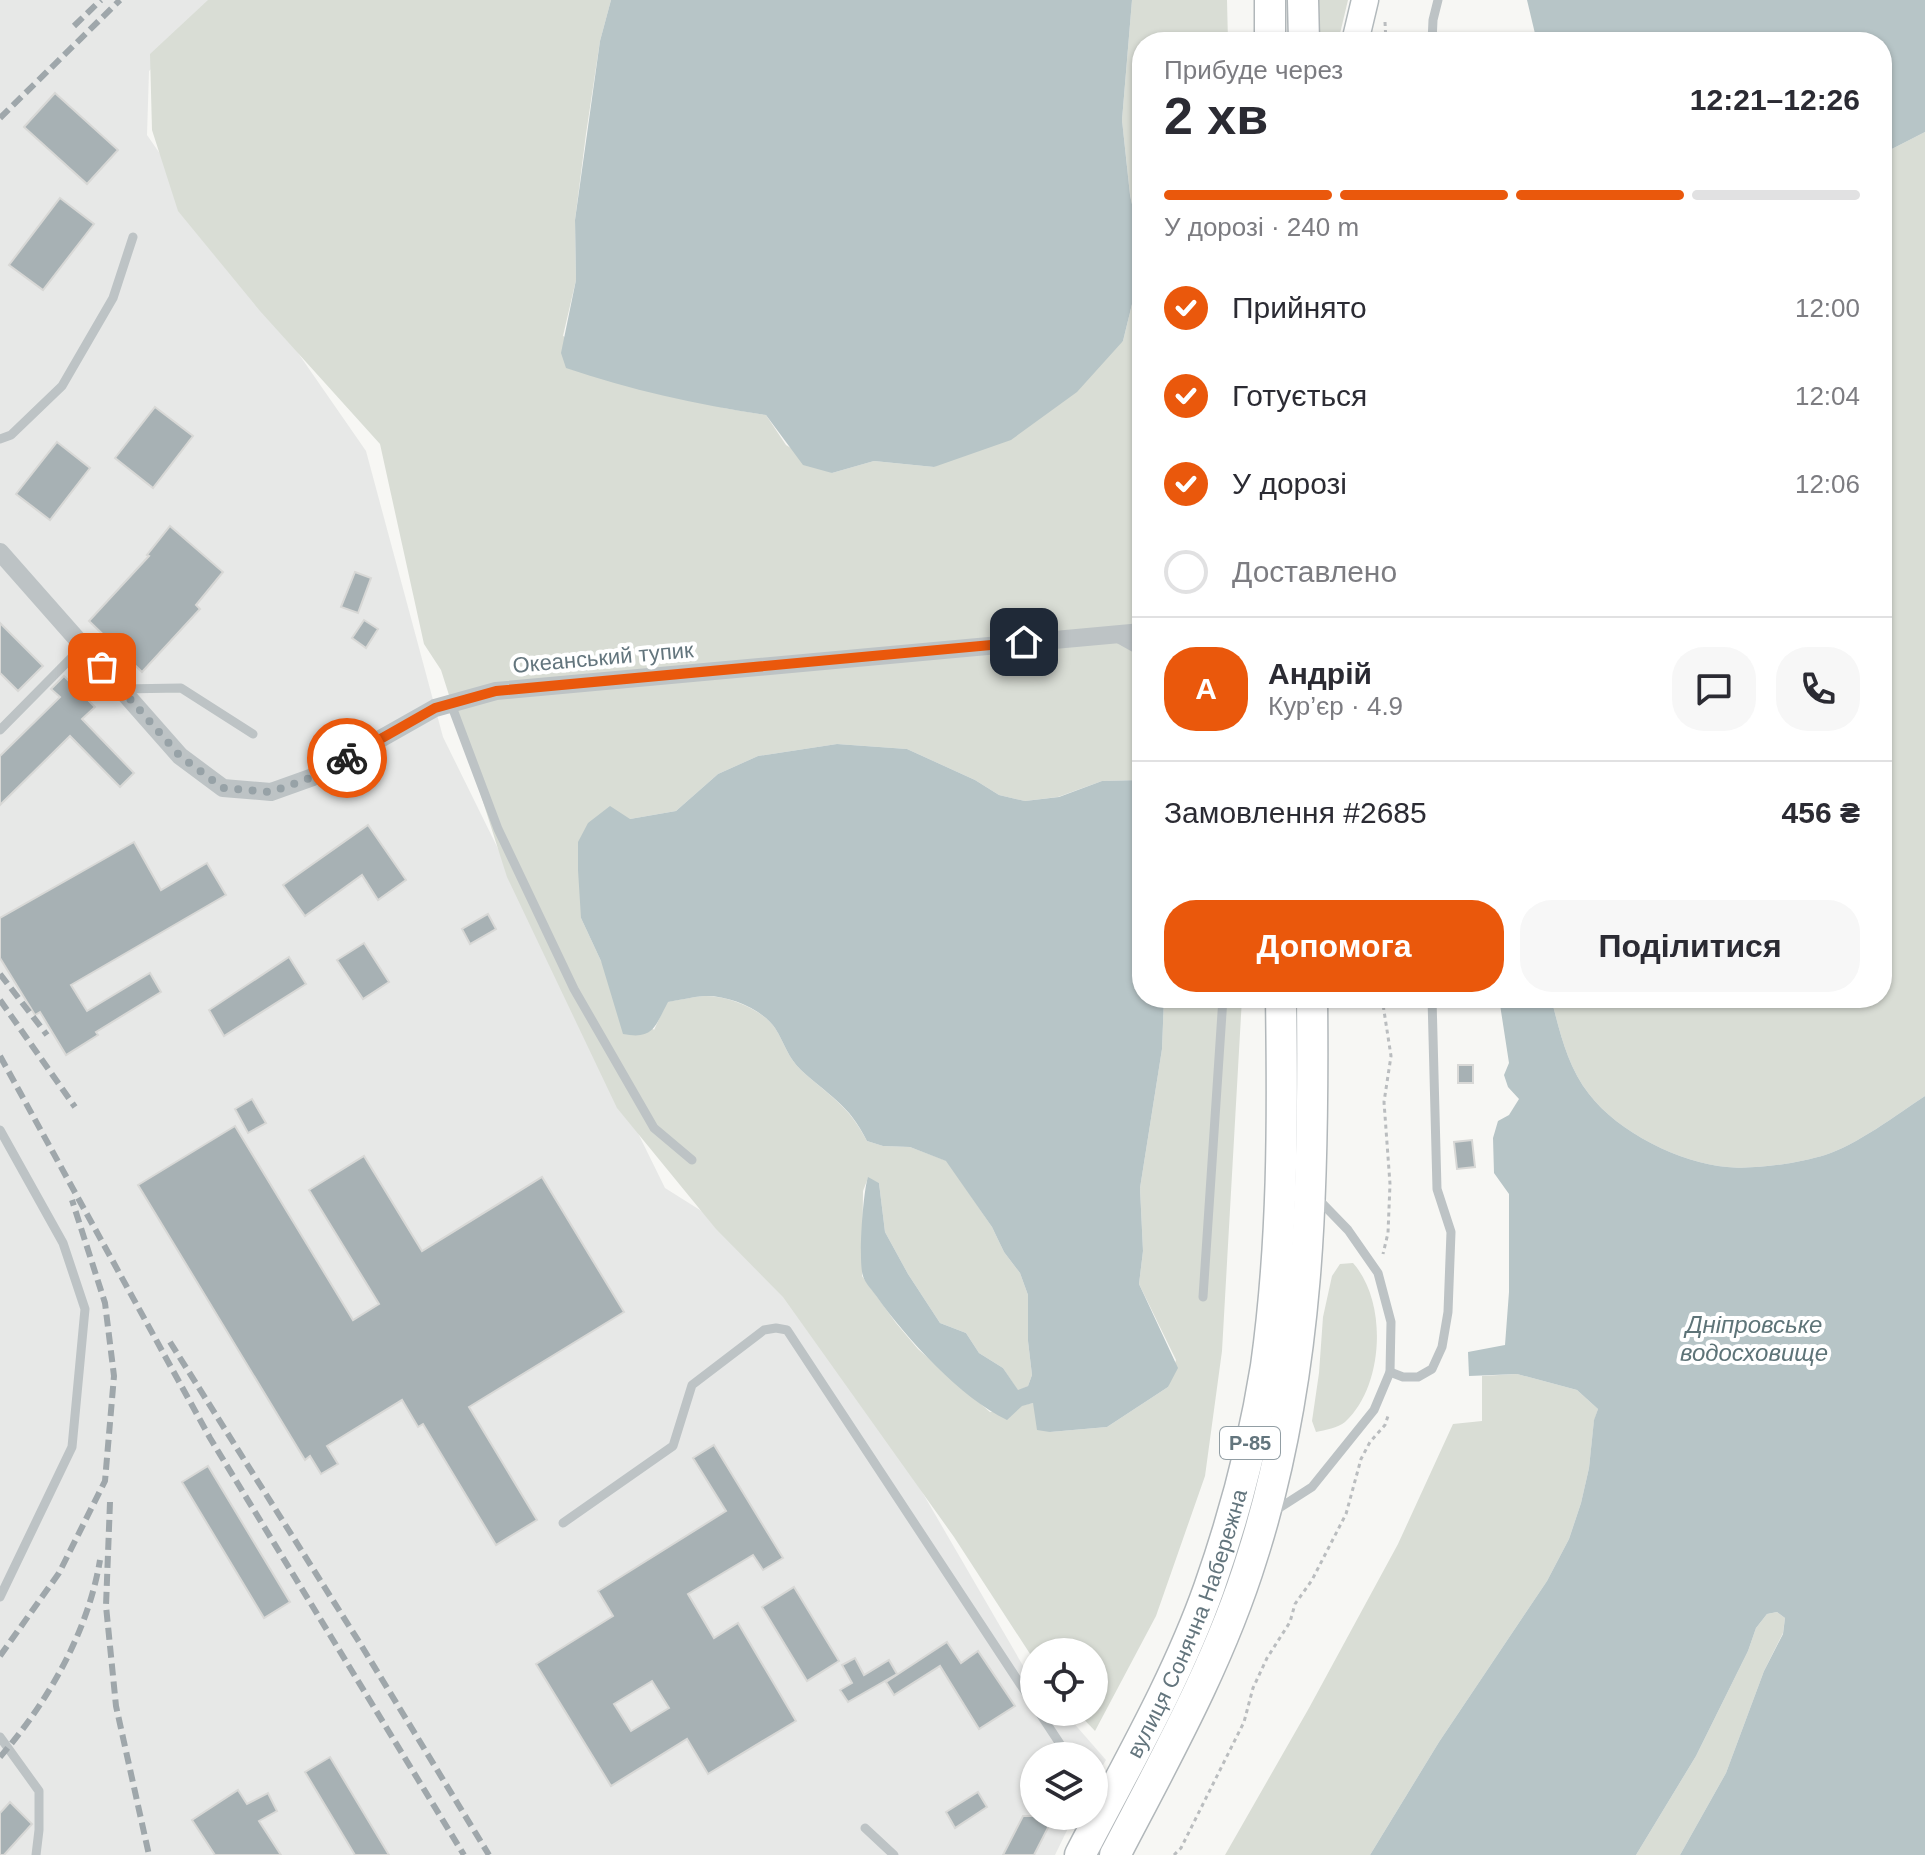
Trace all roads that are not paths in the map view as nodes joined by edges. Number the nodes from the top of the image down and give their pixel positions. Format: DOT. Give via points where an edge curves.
graph roads {
  1 [pos="1270,0"];
  2 [pos="1303,0"];
  3 [pos="1438,0"];
  4 [pos="1376,8"];
  5 [pos="1270,32"];
  6 [pos="1304,32"];
  7 [pos="1361,32"];
  8 [pos="1432,32"];
  9 [pos="133,237"];
  10 [pos="0,439"];
  11 [pos="0,552"];
  12 [pos="1132,633"];
  13 [pos="1110,635"];
  14 [pos="83,646"];
  15 [pos="1132,647"];
  16 [pos="121,689"];
  17 [pos="451,703"];
  18 [pos="0,730"];
  19 [pos="253,734"];
  20 [pos="1222,1008"];
  21 [pos="1281,1008"];
  22 [pos="1312,1008"];
  23 [pos="1432,1008"];
  24 [pos="0,1130"];
  25 [pos="692,1160"];
  26 [pos="1310,1191"];
  27 [pos="1203,1297"];
  28 [pos="1390,1372"];
  29 [pos="1264,1519"];
  30 [pos="563,1523"];
  31 [pos="0,1597"];
  32 [pos="1020,1684"];
  33 [pos="0,1737"];
  34 [pos="1108,1789"];
  35 [pos="865,1828"];
  36 [pos="1090,1830"];
  37 [pos="36,1855"];
  38 [pos="894,1855"];
  39 [pos="1080,1855"];
  40 [pos="1115,1855"];
  1 -- 5 [label="main road"];
  2 -- 6 [label="main road"];
  3 -- 8 [label="lane"];
  4 -- 7 [label="main road"];
  9 -- 10 [label="lane" via="113,298 62,386 11,435"];
  11 -- 14 [label="street, Океанський тупик"];
  12 -- 13 [label="street, Океанський тупик"];
  13 -- 15 [label="lane"];
  13 -- 17 [label="street, Океанський тупик" via="496,691"];
  14 -- 16 [label="street, Океанський тупик"];
  14 -- 18 [label="lane"];
  16 -- 17 [label="street, Океанський тупик" via="180,756 223,788 271,792 313,777"];
  16 -- 19 [label="lane" via="181,688"];
  17 -- 25 [label="lane" via="498,829 574,989 654,1128"];
  20 -- 27 [label="lane"];
  21 -- 34 [label="main road, вулиця Сонячна Набережна / Р-85" via="1275,1282 1253,1431 1208,1590 1167,1685"];
  22 -- 26 [label="main road, вулиця Сонячна Набережна / Р-85"];
  23 -- 28 [label="lane" via="1437,1189 1451,1232 1448,1312 1432,1369 1418,1377"];
  24 -- 31 [label="lane" via="63,1243 85,1309 72,1447"];
  26 -- 28 [label="lane" via="1348,1230 1378,1273 1391,1322"];
  26 -- 29 [label="main road, вулиця Сонячна Набережна / Р-85" via="1301,1331"];
  28 -- 29 [label="lane" via="1374,1410 1312,1487"];
  29 -- 40 [label="main road, вулиця Сонячна Набережна / Р-85" via="1195,1698"];
  30 -- 32 [label="lane" via="673,1446 692,1385 764,1330 787,1330"];
  33 -- 37 [label="lane" via="39,1791"];
  35 -- 38 [label="lane"];
  36 -- 39 [label="main road, вулиця Сонячна Набережна / Р-85"];
}
